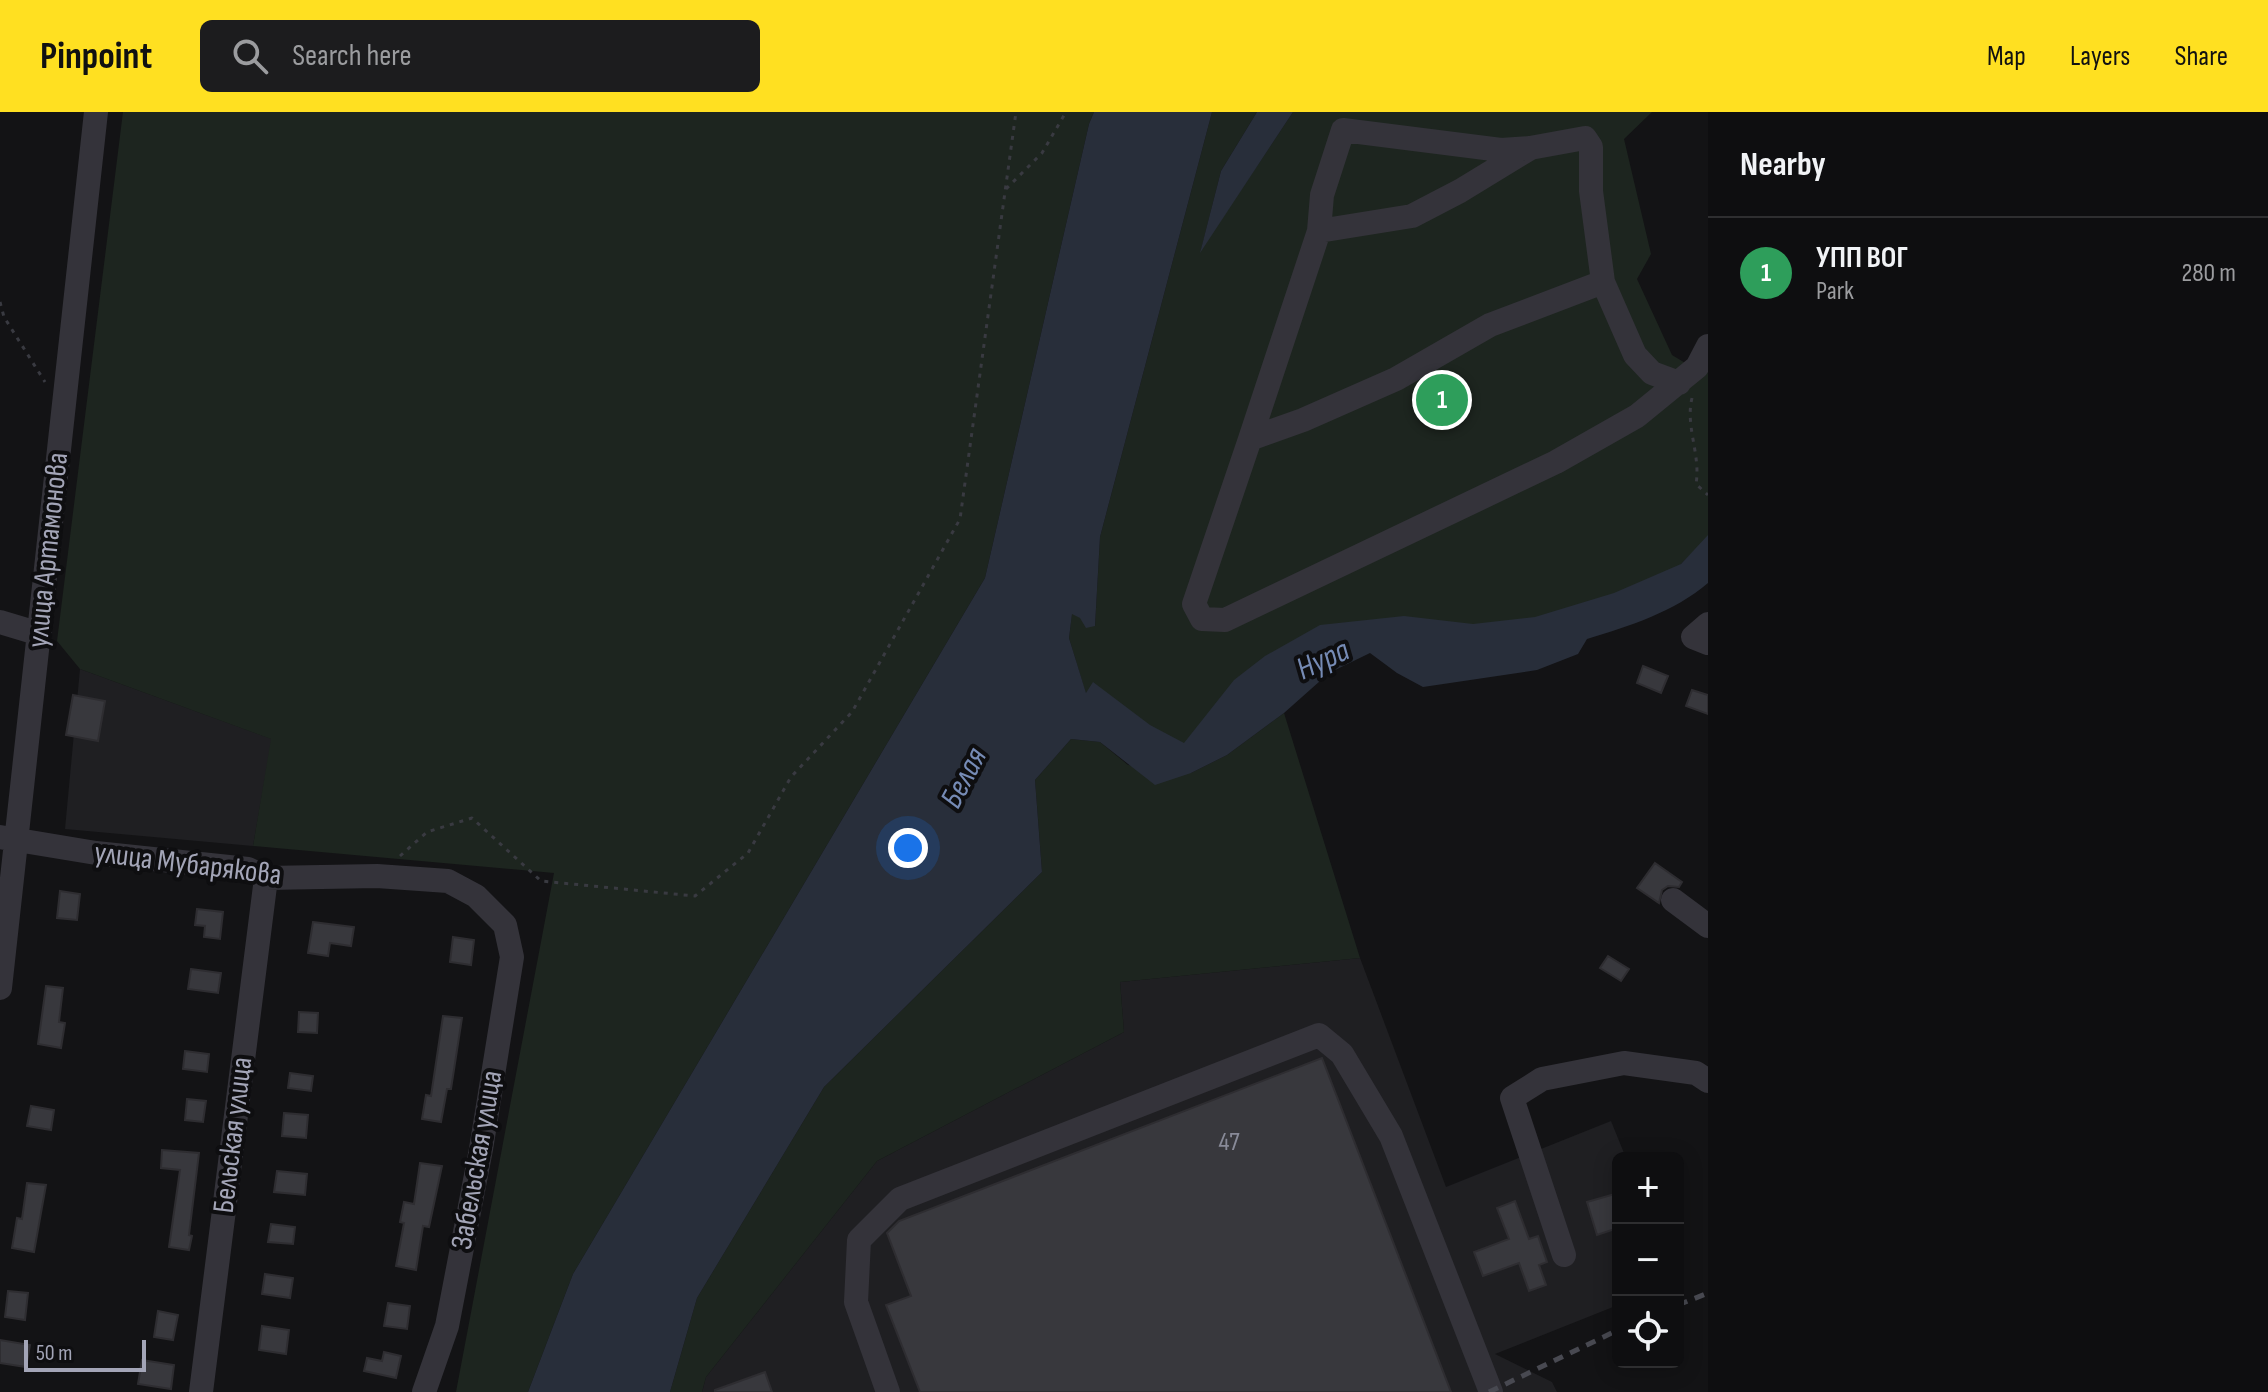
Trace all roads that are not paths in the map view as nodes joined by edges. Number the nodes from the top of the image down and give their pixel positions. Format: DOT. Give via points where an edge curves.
graph roads {
  1 [pos="96,112"];
  2 [pos="1345,121"];
  3 [pos="1530,148"];
  4 [pos="1319,231"];
  5 [pos="1603,282"];
  6 [pos="1708,346"];
  7 [pos="1686,390"];
  8 [pos="1250,439"];
  9 [pos="0,622"];
  10 [pos="1708,624"];
  11 [pos="40,634"];
  12 [pos="1708,643"];
  13 [pos="9,838"];
  14 [pos="266,878"];
  15 [pos="1673,900"];
  16 [pos="505,925"];
  17 [pos="1708,926"];
  18 [pos="0,988"];
  19 [pos="1708,1081"];
  20 [pos="1564,1255"];
  21 [pos="201,1392"];
  22 [pos="424,1392"];
  23 [pos="888,1392"];
  24 [pos="1491,1392"];
  1 -- 11 [label="street, улица Артамонова"];
  2 -- 3 [label="street" via="1501,150"];
  2 -- 4 [label="street" via="1322,195"];
  3 -- 4 [label="street" via="1412,216"];
  3 -- 5 [label="street" via="1585,138 1591,147"];
  4 -- 8 [label="street"];
  5 -- 7 [label="street" via="1635,355 1652,373"];
  5 -- 8 [label="street" via="1490,325 1396,379"];
  6 -- 7 [label="street"];
  7 -- 8 [label="street" via="1556,462 1225,620 1202,619 1194,604"];
  9 -- 11 [label="street"];
  10 -- 12 [label="street" via="1693,637"];
  11 -- 13 [label="street, улица Артамонова"];
  13 -- 14 [label="street, улица Мубарякова" via="248,869"];
  13 -- 18 [label="street, улица Артамонова"];
  14 -- 16 [label="street, улица Мубарякова" via="448,881 476,896"];
  14 -- 21 [label="street, Бельская улица"];
  15 -- 17 [label="street"];
  16 -- 22 [label="street, Забельская улица" via="512,957 481,1149 447,1326"];
  19 -- 20 [label="street" via="1696,1073 1624,1063 1542,1079 1512,1098"];
  23 -- 24 [label="street" via="856,1302 859,1240 900,1199 1319,1035 1342,1054 1391,1136"];
}
